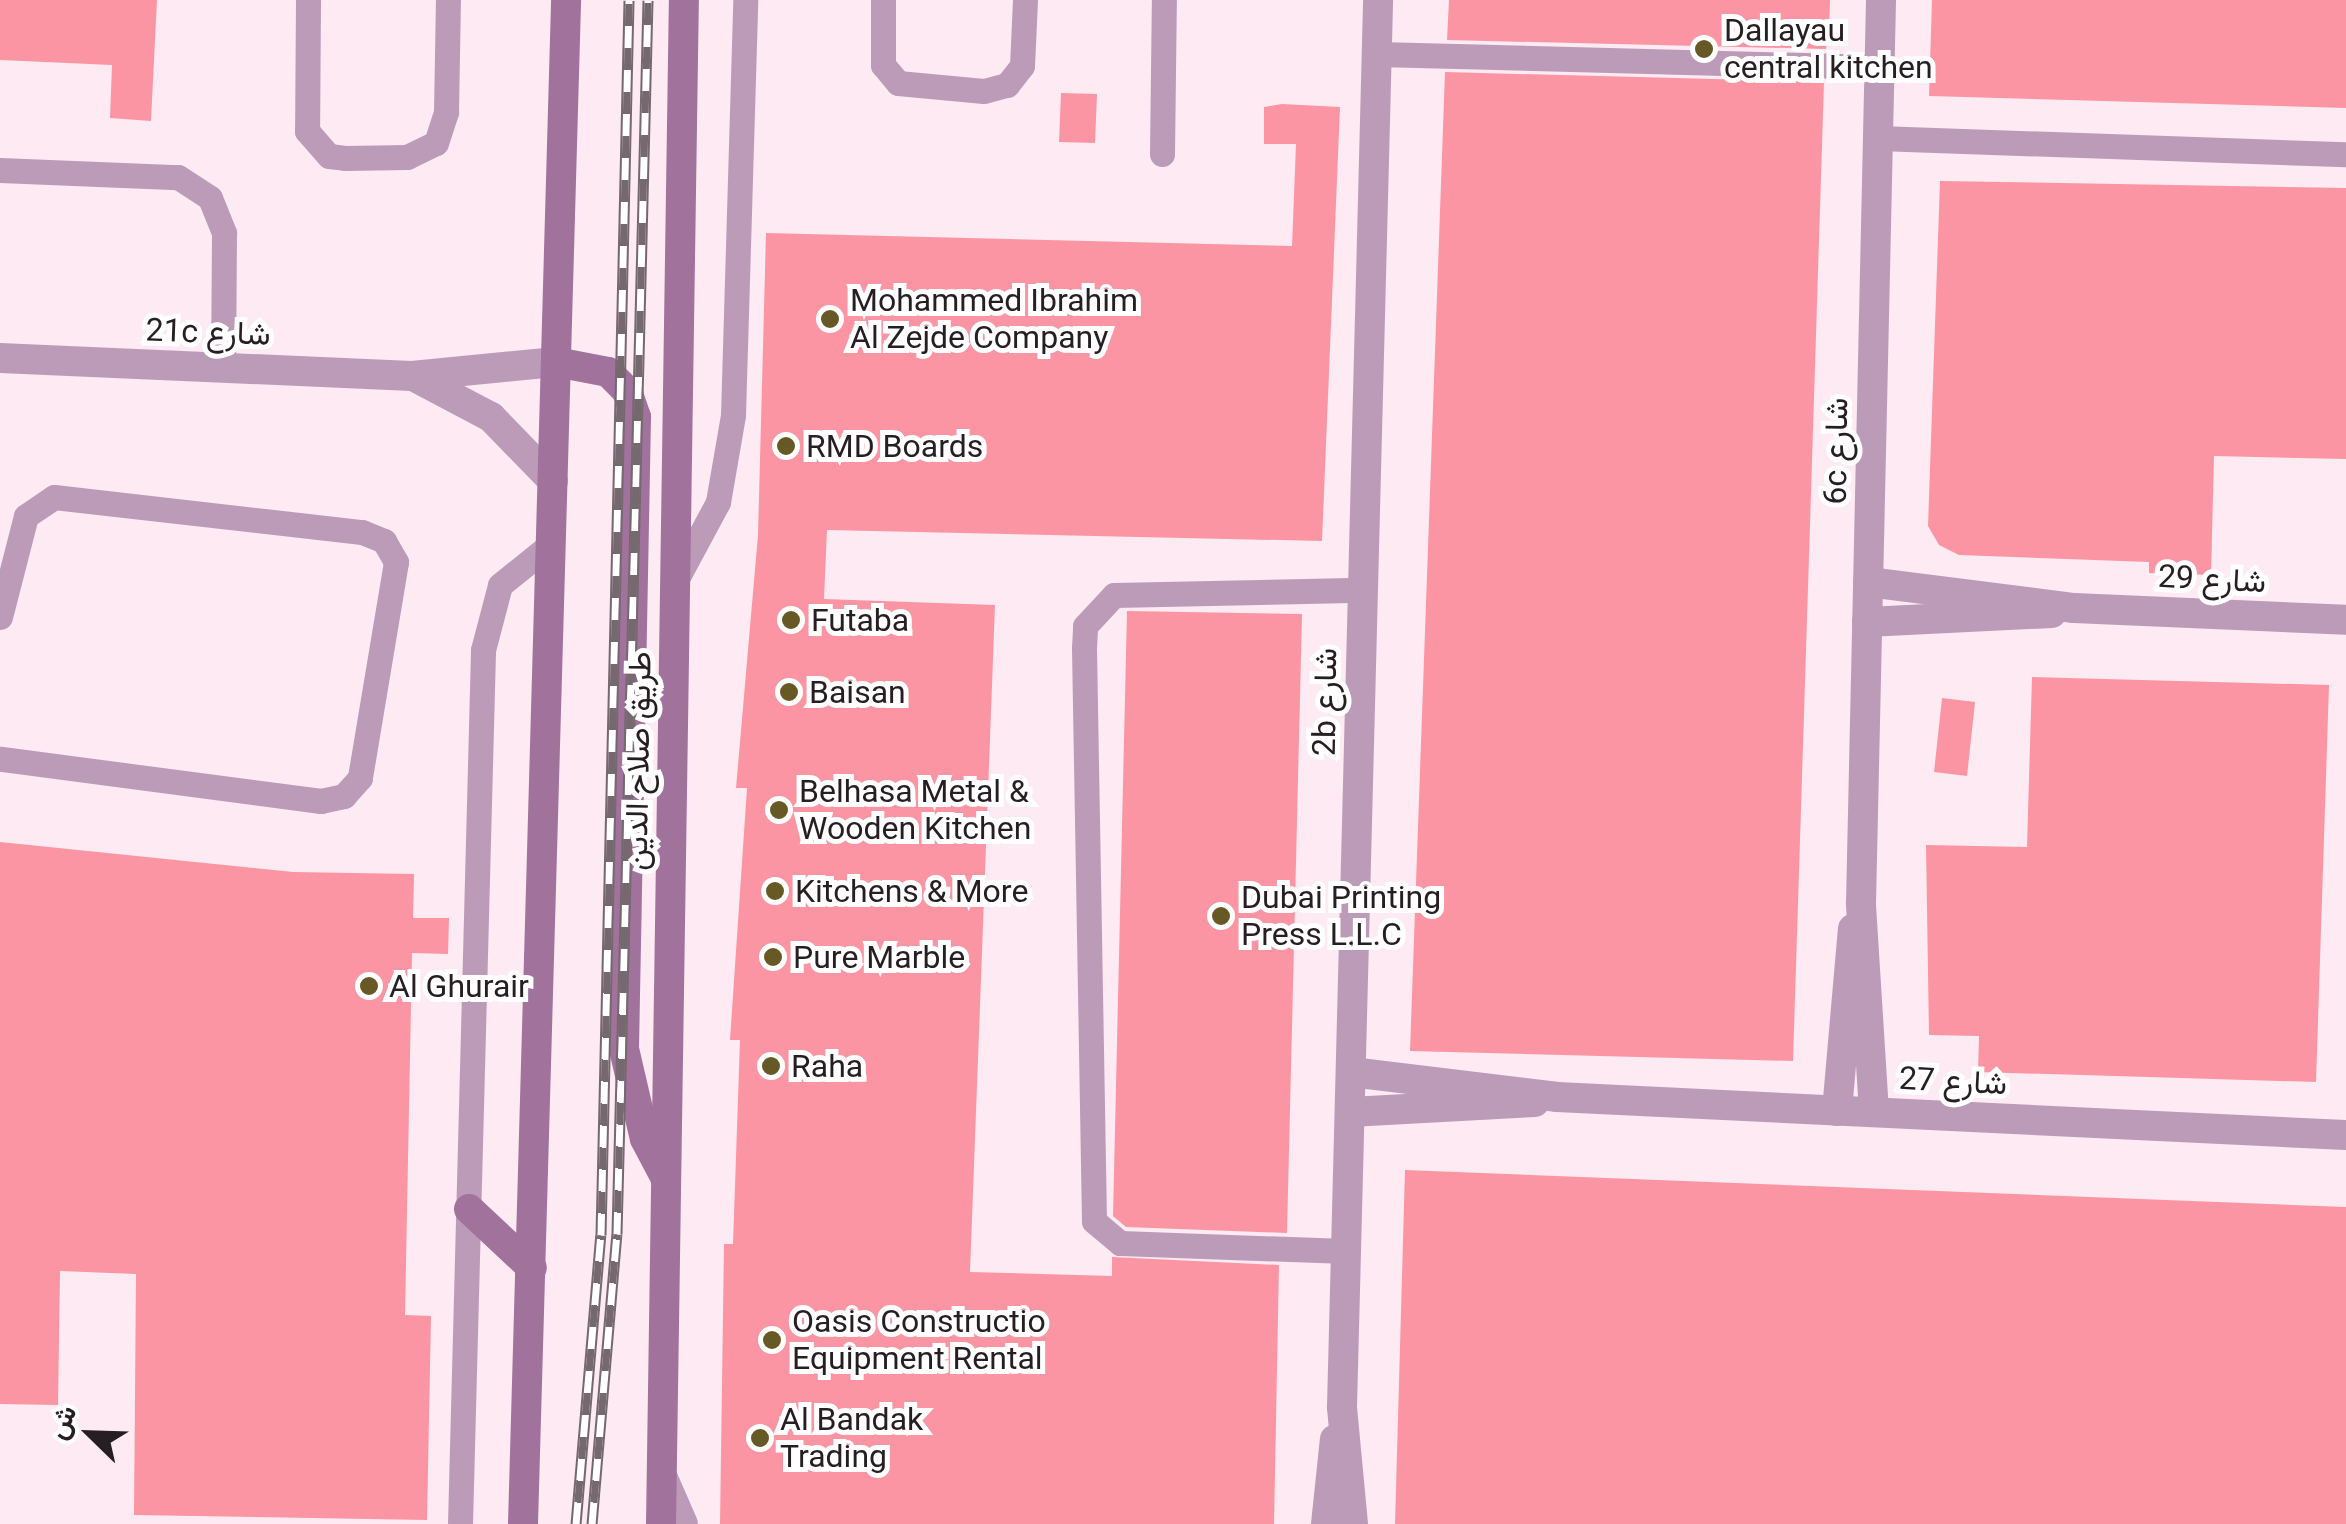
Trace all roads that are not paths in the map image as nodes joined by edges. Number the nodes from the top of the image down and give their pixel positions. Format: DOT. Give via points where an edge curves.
graph roads {
  1 [pos="308,0"];
  2 [pos="448,0"];
  3 [pos="566,0"];
  4 [pos="684,0"];
  5 [pos="745,0"];
  6 [pos="883,0"];
  7 [pos="1024,0"];
  8 [pos="1164,0"];
  9 [pos="1378,0"];
  10 [pos="1881,0"];
  11 [pos="1376,54"];
  12 [pos="1879,67"];
  13 [pos="1878,138"];
  14 [pos="1162,154"];
  15 [pos="2346,154"];
  16 [pos="0,170"];
  17 [pos="0,358"];
  18 [pos="556,362"];
  19 [pos="223,368"];
  20 [pos="412,376"];
  21 [pos="553,482"];
  22 [pos="551,544"];
  23 [pos="675,582"];
  24 [pos="1868,582"];
  25 [pos="1363,590"];
  26 [pos="2074,608"];
  27 [pos="0,618"];
  28 [pos="2346,620"];
  29 [pos="1867,622"];
  30 [pos="0,759"];
  31 [pos="1862,903"];
  32 [pos="1351,1072"];
  33 [pos="1557,1097"];
  34 [pos="1837,1111"];
  35 [pos="1350,1112"];
  36 [pos="1874,1112"];
  37 [pos="2346,1135"];
  38 [pos="666,1180"];
  39 [pos="469,1209"];
  40 [pos="1346,1251"];
  41 [pos="532,1268"];
  42 [pos="1342,1407"];
  43 [pos="662,1474"];
  44 [pos="524,1510"];
  45 [pos="460,1524"];
  46 [pos="537,1524"];
  47 [pos="661,1524"];
  48 [pos="683,1524"];
  49 [pos="1326,1524"];
  50 [pos="1353,1524"];
  1 -- 2 [label="lane" via="307,131 328,156 345,158 407,157 436,143 446,112"];
  3 -- 18 [label="main road"];
  4 -- 23 [label="main road, طريق صلاح الدين"];
  5 -- 23 [label="lane" via="728,459 702,542"];
  6 -- 7 [label="lane" via="883,64 898,84 984,90 1007,84 1022,66"];
  8 -- 14 [label="lane"];
  9 -- 11 [label="street, 2b شارع"];
  10 -- 12 [label="street, 6c شارع"];
  11 -- 12 [label="lane"];
  11 -- 25 [label="street, 2b شارع"];
  12 -- 13 [label="street, 6c شارع"];
  13 -- 15 [label="lane"];
  13 -- 24 [label="street, 6c شارع"];
  16 -- 19 [label="lane" via="178,177 210,198 224,233"];
  17 -- 19 [label="street, 21c شارع"];
  18 -- 20 [label="street, 21c شارع"];
  18 -- 21 [label="main road"];
  18 -- 38 [label="main road" via="608,372 628,391 636,416 624,1049 645,1139"];
  19 -- 20 [label="street, 21c شارع"];
  20 -- 21 [label="street, 21c شارع" via="492,417"];
  21 -- 22 [label="main road"];
  22 -- 39 [label="lane" via="500,585 487,616"];
  22 -- 41 [label="main road"];
  23 -- 38 [label="main road, طريق صلاح الدين"];
  24 -- 26 [label="street, شارع 29"];
  24 -- 29 [label="street, 6c شارع"];
  25 -- 32 [label="street, 2b شارع"];
  25 -- 40 [label="lane" via="1114,596 1085,626 1084,648 1094,1220 1120,1244"];
  26 -- 28 [label="street, شارع 29"];
  26 -- 29 [label="street, شارع 29"];
  27 -- 30 [label="lane" via="26,516 54,497 362,532 384,541 396,562 360,778 344,796 320,801"];
  29 -- 31 [label="street, 6c شارع"];
  31 -- 34 [label="street, 6c شارع" via="1848,953"];
  31 -- 36 [label="street, 6c شارع"];
  32 -- 33 [label="street, شارع 27"];
  32 -- 35 [label="street, 2b شارع"];
  33 -- 34 [label="street, شارع 27"];
  33 -- 35 [label="street, شارع 27"];
  34 -- 36 [label="street, شارع 27"];
  35 -- 40 [label="street, 2b شارع"];
  36 -- 37 [label="street, شارع 27"];
  38 -- 43 [label="main road, طريق صلاح الدين"];
  39 -- 41 [label="main road"];
  39 -- 45 [label="lane"];
  40 -- 42 [label="street, 2b شارع"];
  41 -- 44 [label="main road"];
  42 -- 49 [label="street, 2b شارع"];
  42 -- 50 [label="street, 2b شارع"];
  43 -- 47 [label="main road, طريق صلاح الدين"];
  43 -- 48 [label="street"];
  44 -- 46 [label="main road"];
}
